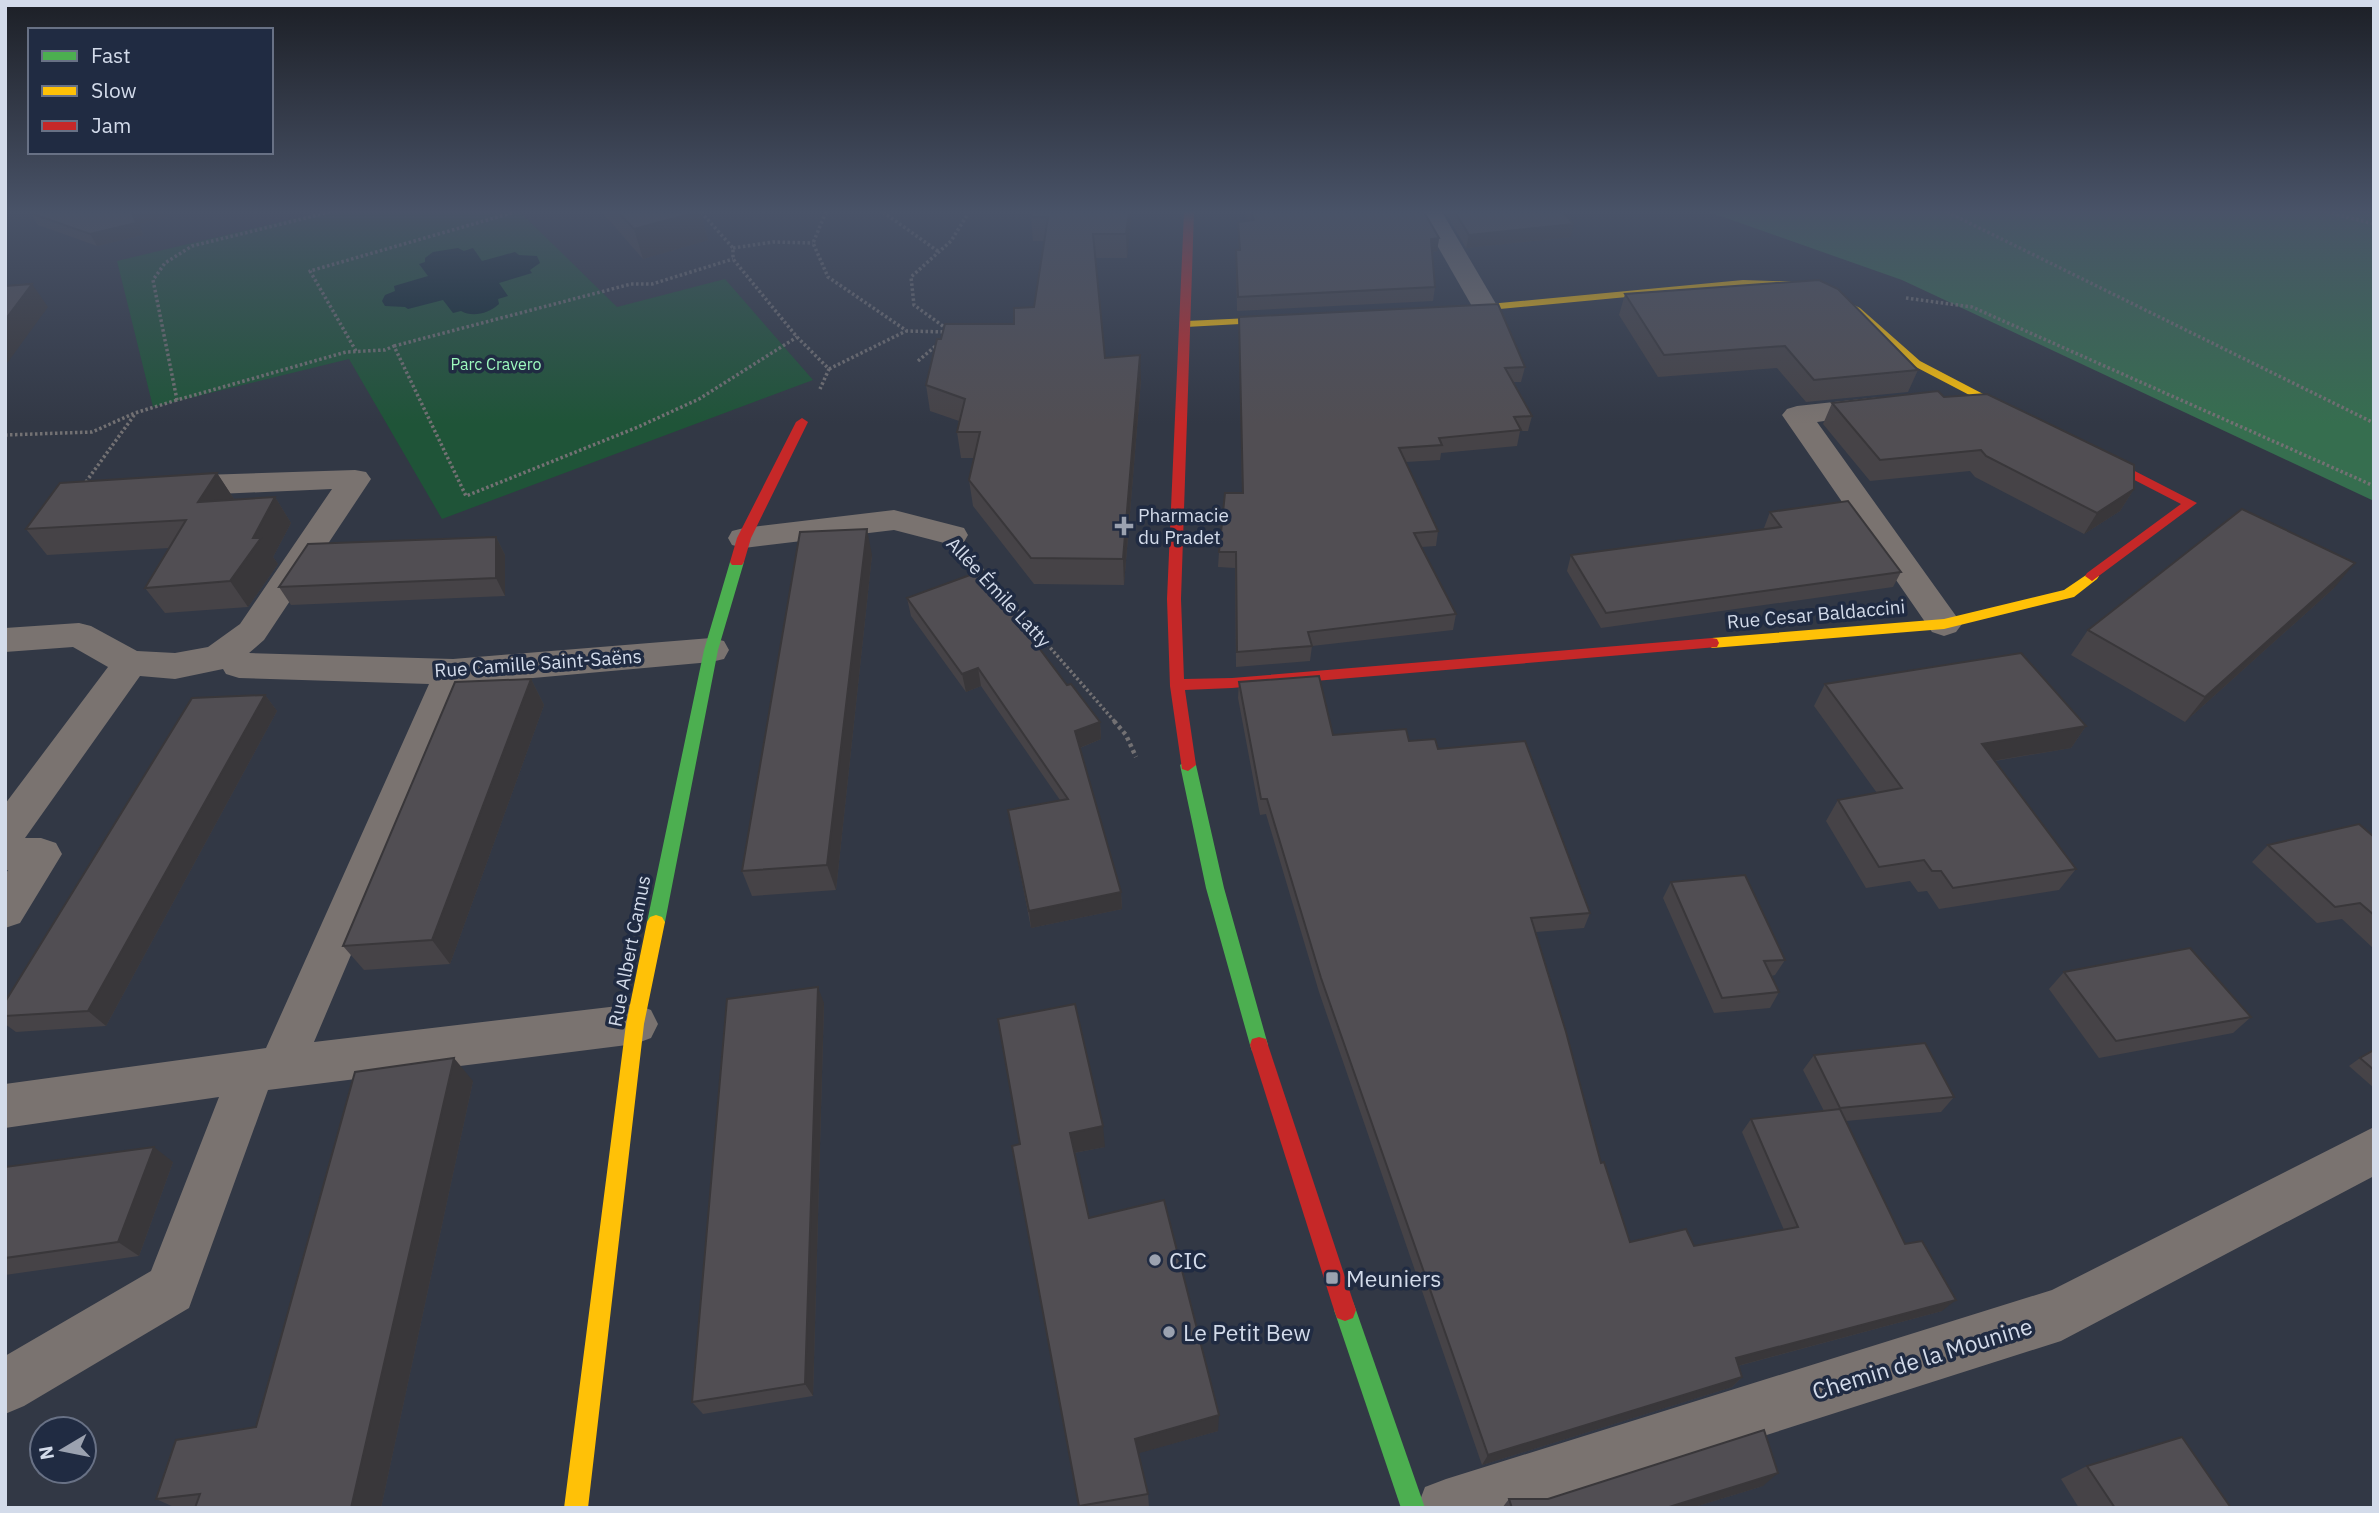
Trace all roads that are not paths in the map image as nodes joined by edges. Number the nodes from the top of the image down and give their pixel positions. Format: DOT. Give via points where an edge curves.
graph roads {
  1 [pos="1187,283"];
  2 [pos="1471,283"];
  3 [pos="1486,309"];
  4 [pos="1432,312"];
  5 [pos="1309,318"];
  6 [pos="1186,324"];
  7 [pos="1980,396"];
  8 [pos="802,422"];
  9 [pos="2042,427"];
  10 [pos="2079,446"];
  11 [pos="80,490"];
  12 [pos="952,534"];
  13 [pos="744,538"];
  14 [pos="1944,624"];
  15 [pos="5,640"];
  16 [pos="711,650"];
  17 [pos="229,662"];
  18 [pos="130,663"];
  19 [pos="453,672"];
  20 [pos="1177,685"];
  21 [pos="5,835"];
  22 [pos="5,855"];
  23 [pos="5,911"];
  24 [pos="635,1024"];
  25 [pos="266,1070"];
  26 [pos="5,1106"];
  27 [pos="2374,1150"];
  28 [pos="5,1387"];
  29 [pos="576,1508"];
  30 [pos="1413,1508"];
  31 [pos="1446,1508"];
  1 -- 6 [label="street"];
  2 -- 3 [label="street"];
  3 -- 4 [label="street"];
  3 -- 7 [label="street" via="1743,284 1804,284 1856,310 1916,363"];
  5 -- 6 [label="street"];
  6 -- 20 [label="street" via="1173,582"];
  7 -- 9 [label="street"];
  7 -- 14 [label="street" via="1797,415"];
  8 -- 13 [label="street, Rue Albert Camus"];
  10 -- 14 [label="street, Rue Cesar Baldaccini" via="2190,503 2069,594"];
  11 -- 17 [label="street" via="355,479"];
  12 -- 13 [label="street, Allée Émile Latty" via="894,520"];
  13 -- 16 [label="street, Rue Albert Camus"];
  14 -- 20 [label="street, Rue Cesar Baldaccini"];
  15 -- 18 [label="street" via="79,635"];
  16 -- 19 [label="street, Rue Camille Saint-Saëns"];
  16 -- 24 [label="street, Rue Albert Camus"];
  17 -- 18 [label="street"];
  17 -- 19 [label="street, Rue Camille Saint-Saëns"];
  18 -- 21 [label="street"];
  19 -- 25 [label="street"];
  20 -- 30 [label="street" via="1190,776 1223,924 1332,1278"];
  22 -- 23 [label="street" via="41,855"];
  24 -- 25 [label="street"];
  24 -- 29 [label="street, Rue Albert Camus"];
  25 -- 26 [label="street"];
  25 -- 28 [label="street" via="170,1289"];
  27 -- 31 [label="street, Chemin de la Mounine" via="2061,1314"];
}
